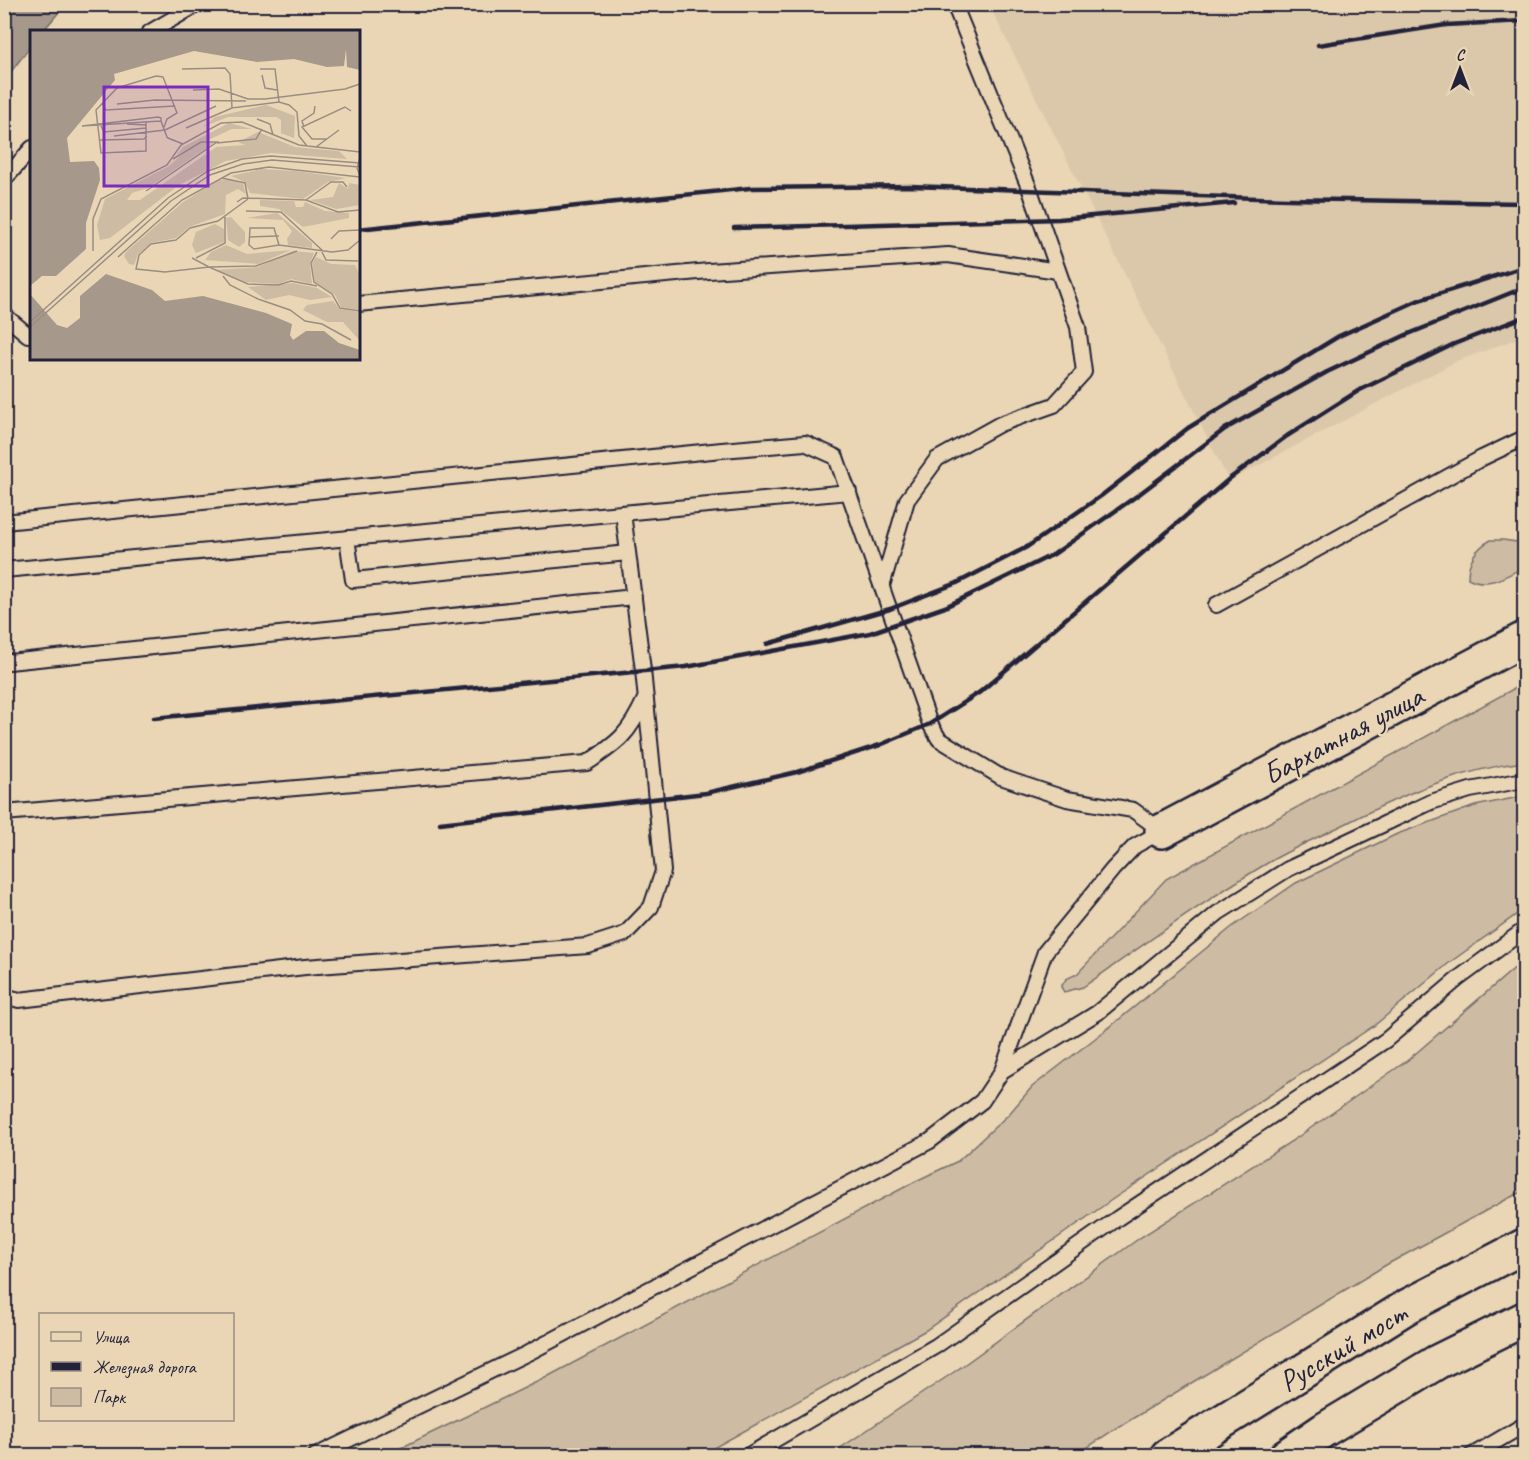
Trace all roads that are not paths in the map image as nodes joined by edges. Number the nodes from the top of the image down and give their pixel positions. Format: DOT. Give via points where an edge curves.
graph roads {
  1 [pos="198,4"];
  2 [pos="954,4"];
  3 [pos="153,30"];
  4 [pos="30,150"];
  5 [pos="4,180"];
  6 [pos="1058,271"];
  7 [pos="360,304"];
  8 [pos="4,315"];
  9 [pos="30,335"];
  10 [pos="1524,438"];
  11 [pos="849,492"];
  12 [pos="623,513"];
  13 [pos="4,522"];
  14 [pos="347,538"];
  15 [pos="628,553"];
  16 [pos="4,570"];
  17 [pos="882,586"];
  18 [pos="634,597"];
  19 [pos="1216,605"];
  20 [pos="1524,639"];
  21 [pos="4,659"];
  22 [pos="646,698"];
  23 [pos="1524,780"];
  24 [pos="4,813"];
  25 [pos="1162,831"];
  26 [pos="1524,930"];
  27 [pos="4,996"];
  28 [pos="1002,1071"];
  29 [pos="1524,1246"];
  30 [pos="1524,1319"];
  31 [pos="1524,1425"];
  32 [pos="315,1455"];
  33 [pos="747,1455"];
  34 [pos="1167,1455"];
  35 [pos="1286,1455"];
  36 [pos="1471,1455"];
  1 -- 3 [label="lane"];
  2 -- 6 [label="lane" via="1030,190"];
  4 -- 5 [label="lane"];
  6 -- 7 [label="lane" via="948,255 709,271"];
  6 -- 17 [label="lane" via="1078,327 1084,372 1054,405 1000,424 937,459 907,500"];
  8 -- 9 [label="lane"];
  10 -- 19 [label="lane"];
  11 -- 12 [label="lane"];
  11 -- 13 [label="lane" via="836,458 805,443"];
  11 -- 17 [label="lane"];
  12 -- 14 [label="lane"];
  12 -- 15 [label="lane"];
  14 -- 15 [label="lane" via="353,580"];
  14 -- 16 [label="lane"];
  15 -- 18 [label="lane"];
  17 -- 25 [label="lane" via="930,724 939,739 1001,777 1067,799 1133,810"];
  18 -- 21 [label="lane" via="9,662"];
  18 -- 22 [label="lane"];
  20 -- 25 [label="main road, Бархатная улица"];
  22 -- 24 [label="lane" via="633,724 613,746 587,763"];
  22 -- 27 [label="lane" via="663,871 651,907 625,934 588,946 305,967 19,1000"];
  23 -- 28 [label="lane" via="1431,802 1288,869 1218,913 1097,1013"];
  25 -- 28 [label="lane" via="1127,854 1045,952"];
  26 -- 33 [label="lane" via="1386,1040 1118,1218 936,1346"];
  28 -- 32 [label="lane" via="982,1101 930,1141 528,1353"];
  29 -- 34 [label="main road, Русский мост" via="1408,1306"];
  30 -- 35 [label="main road, Русский мост" via="1437,1362"];
  31 -- 36 [label="lane"];
}
